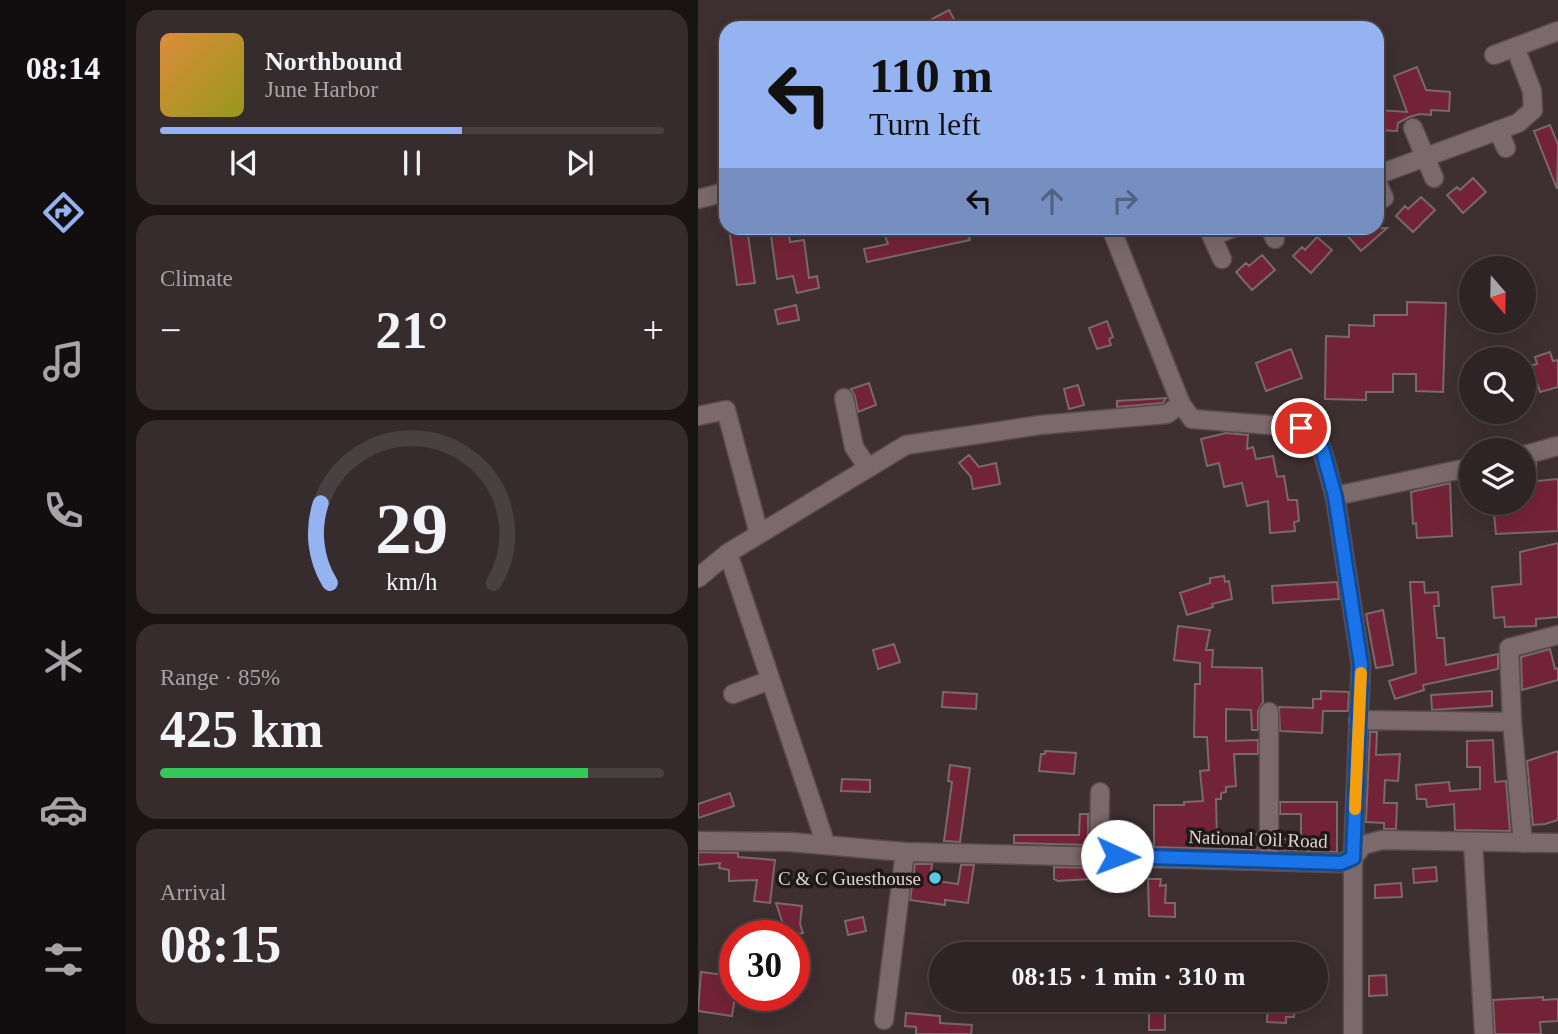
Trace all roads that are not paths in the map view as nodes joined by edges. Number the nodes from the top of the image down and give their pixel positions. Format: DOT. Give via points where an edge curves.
graph roads {
  1 [pos="1558,31"];
  2 [pos="1515,47"];
  3 [pos="1494,55"];
  4 [pos="1413,128"];
  5 [pos="1498,130"];
  6 [pos="1506,148"];
  7 [pos="1425,157"];
  8 [pos="1384,172"];
  9 [pos="1434,178"];
  10 [pos="719,194"];
  11 [pos="698,199"];
  12 [pos="1114,235"];
  13 [pos="1211,235"];
  14 [pos="1222,259"];
  15 [pos="844,398"];
  16 [pos="1180,404"];
  17 [pos="698,416"];
  18 [pos="1558,446"];
  19 [pos="1536,452"];
  20 [pos="868,468"];
  21 [pos="1459,470"];
  22 [pos="1335,496"];
  23 [pos="759,534"];
  24 [pos="728,553"];
  25 [pos="698,578"];
  26 [pos="1558,635"];
  27 [pos="770,680"];
  28 [pos="733,694"];
  29 [pos="1269,712"];
  30 [pos="1358,720"];
  31 [pos="1512,722"];
  32 [pos="1100,792"];
  33 [pos="698,841"];
  34 [pos="1473,842"];
  35 [pos="1523,843"];
  36 [pos="1558,844"];
  37 [pos="826,845"];
  38 [pos="905,852"];
  39 [pos="1099,856"];
  40 [pos="1353,858"];
  41 [pos="1269,860"];
  42 [pos="884,1020"];
  43 [pos="1353,1034"];
  44 [pos="1484,1034"];
  1 -- 2 [label="street"];
  2 -- 3 [label="street"];
  2 -- 5 [label="street" via="1533,91 1533,110 1518,123"];
  4 -- 7 [label="street"];
  5 -- 6 [label="street"];
  5 -- 7 [label="street"];
  7 -- 8 [label="street"];
  7 -- 9 [label="street"];
  10 -- 11 [label="street"];
  12 -- 16 [label="street"];
  13 -- 14 [label="street"];
  15 -- 20 [label="street" via="854,447"];
  16 -- 20 [label="street" via="1167,414 1040,425 906,445"];
  16 -- 22 [label="street" via="1192,419 1309,428 1323,452"];
  17 -- 23 [label="street" via="726,410"];
  18 -- 19 [label="street"];
  20 -- 23 [label="street"];
  21 -- 22 [label="street"];
  22 -- 30 [label="street" via="1361,665"];
  23 -- 24 [label="street"];
  24 -- 25 [label="street"];
  24 -- 27 [label="street"];
  26 -- 31 [label="street" via="1509,648"];
  27 -- 28 [label="street"];
  27 -- 37 [label="street"];
  29 -- 41 [label="street"];
  30 -- 31 [label="street"];
  30 -- 40 [label="street"];
  31 -- 35 [label="street"];
  32 -- 39 [label="street"];
  33 -- 37 [label="street, National Oil Road"];
  34 -- 35 [label="street, National Oil Road"];
  34 -- 40 [label="street, National Oil Road" via="1382,841 1363,845"];
  34 -- 44 [label="street"];
  35 -- 36 [label="street, National Oil Road"];
  37 -- 38 [label="street, National Oil Road"];
  38 -- 39 [label="street, National Oil Road"];
  38 -- 42 [label="street"];
  39 -- 41 [label="street, National Oil Road"];
  40 -- 41 [label="street, National Oil Road" via="1341,863"];
  40 -- 43 [label="street"];
}
